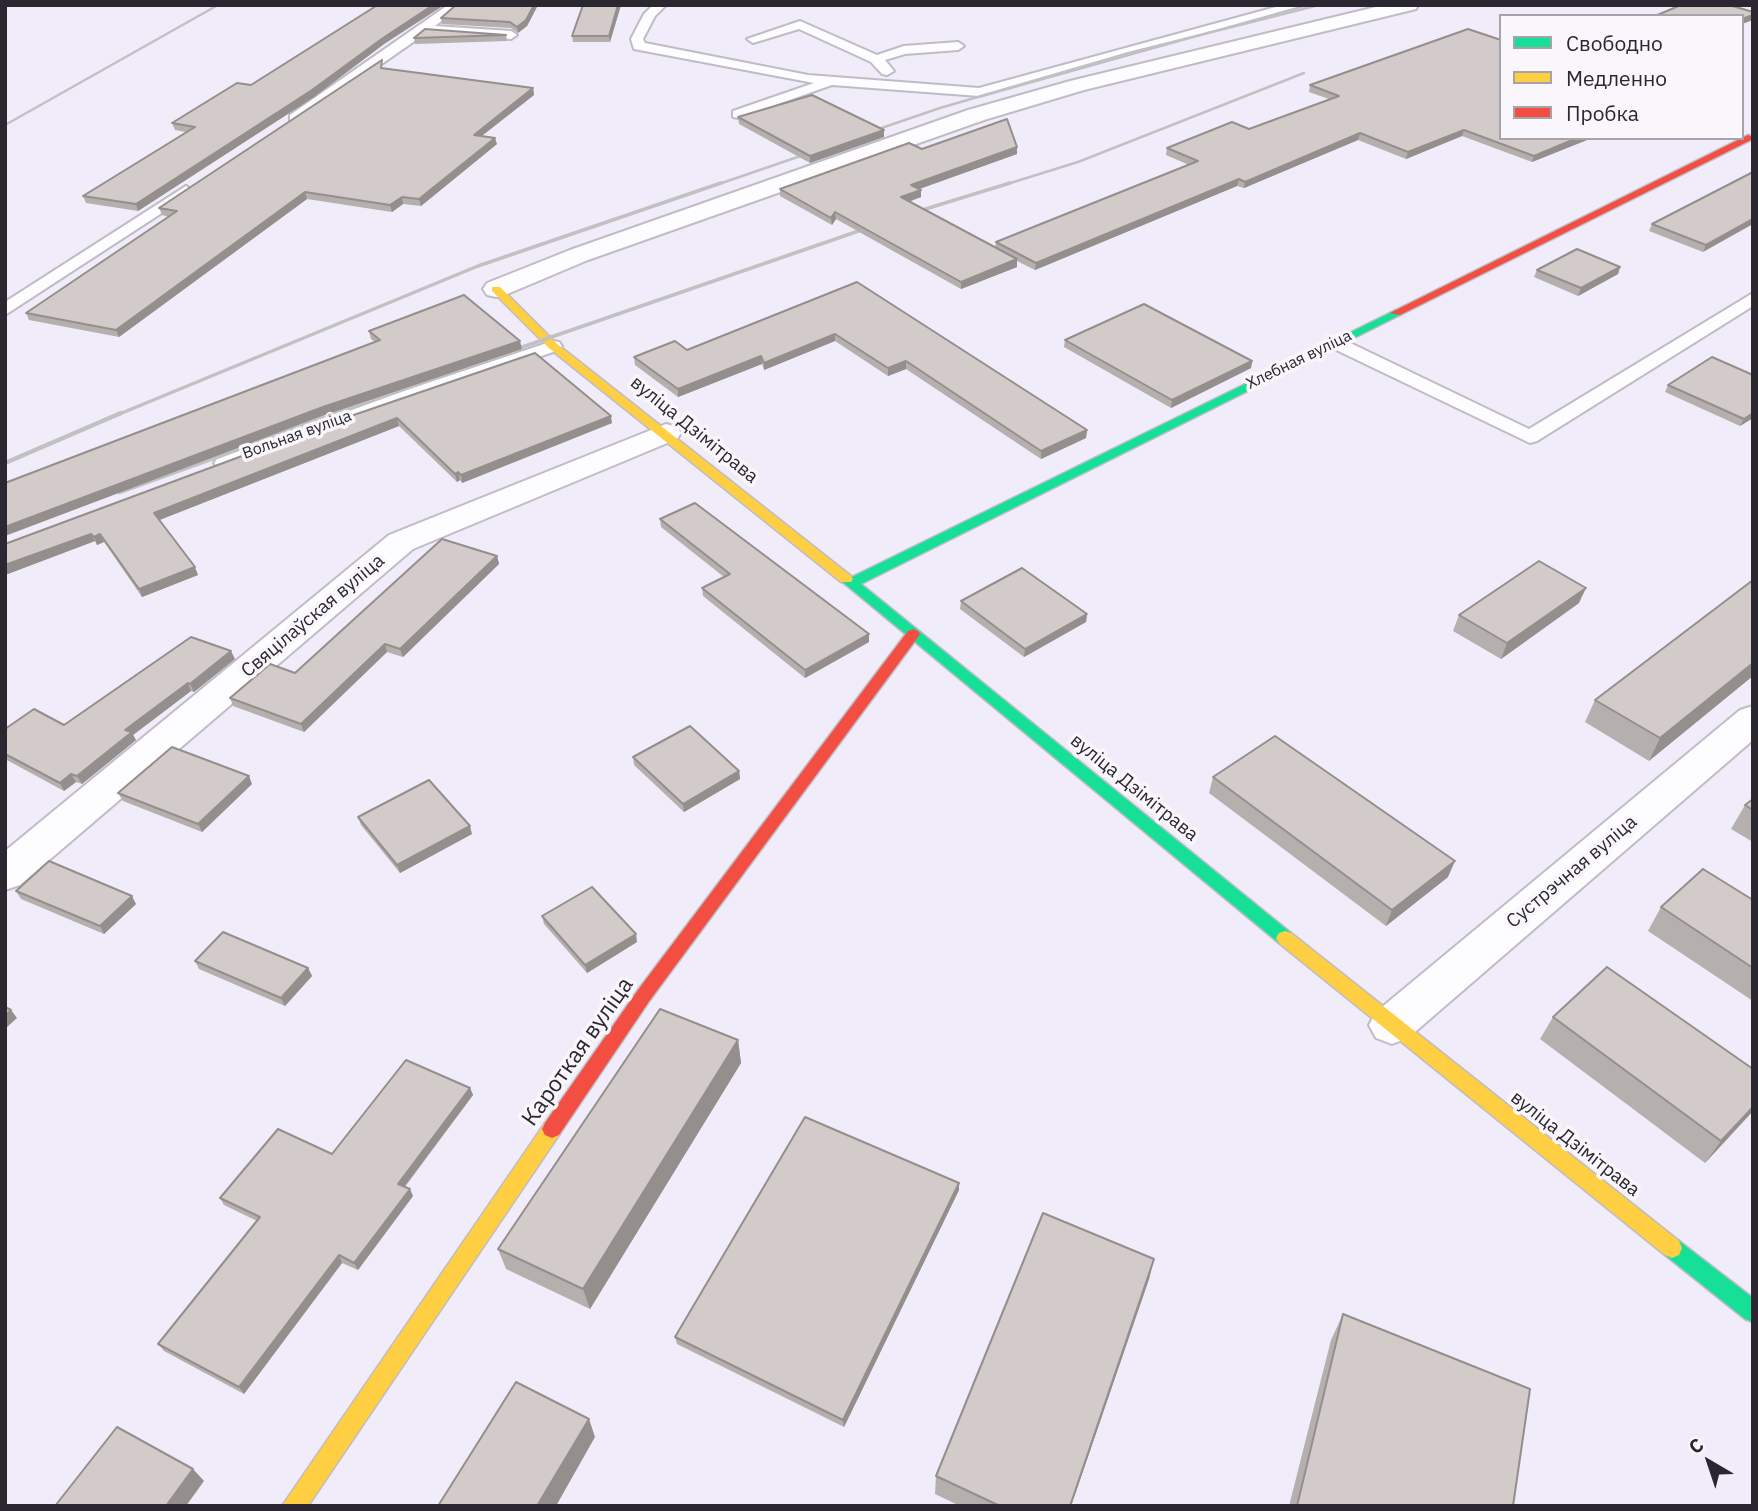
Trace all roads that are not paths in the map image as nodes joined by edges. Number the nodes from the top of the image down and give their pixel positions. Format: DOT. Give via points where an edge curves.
graph roads {
  1 [pos="456,5"];
  2 [pos="660,5"];
  3 [pos="1298,5"];
  4 [pos="1409,5"];
  5 [pos="423,29"];
  6 [pos="511,35"];
  7 [pos="753,39"];
  8 [pos="958,46"];
  9 [pos="876,59"];
  10 [pos="834,81"];
  11 [pos="901,87"];
  12 [pos="738,114"];
  13 [pos="285,125"];
  14 [pos="1748,138"];
  15 [pos="1744,140"];
  16 [pos="1744,140"];
  17 [pos="194,186"];
  18 [pos="496,289"];
  19 [pos="1753,298"];
  20 [pos="5,310"];
  21 [pos="1336,343"];
  22 [pos="553,346"];
  23 [pos="666,433"];
  24 [pos="207,469"];
  25 [pos="851,583"];
  26 [pos="913,634"];
  27 [pos="1753,719"];
  28 [pos="5,874"];
  29 [pos="1392,1025"];
  30 [pos="1753,1312"];
  31 [pos="294,1506"];
  1 -- 5 [label="lane"];
  2 -- 10 [label="lane" via="637,38 639,46"];
  3 -- 11 [label="lane" via="979,92"];
  4 -- 18 [label="street" via="1077,85 976,115 579,255"];
  5 -- 6 [label="lane"];
  5 -- 13 [label="lane"];
  7 -- 9 [label="lane" via="800,25"];
  8 -- 9 [label="lane" via="904,50"];
  9 -- 11 [label="lane"];
  10 -- 11 [label="lane"];
  10 -- 12 [label="lane"];
  14 -- 16 [label="street, Хлебная вуліца"];
  15 -- 21 [label="street, Хлебная вуліца"];
  17 -- 20 [label="lane"];
  18 -- 22 [label="street, вуліца Дзімітрава"];
  19 -- 21 [label="lane" via="1530,437"];
  21 -- 25 [label="street, Хлебная вуліца"];
  22 -- 23 [label="street, вуліца Дзімітрава"];
  22 -- 24 [label="lane, Вольная вуліца"];
  23 -- 25 [label="street, вуліца Дзімітрава"];
  23 -- 28 [label="street, Свяцілаўская вуліца" via="401,542"];
  25 -- 26 [label="street, вуліца Дзімітрава"];
  26 -- 29 [label="street, вуліца Дзімітрава"];
  26 -- 31 [label="street, Кароткая вуліца" via="644,995"];
  27 -- 29 [label="street, Сустрэчная вуліца"];
  29 -- 30 [label="street, вуліца Дзімітрава"];
}
